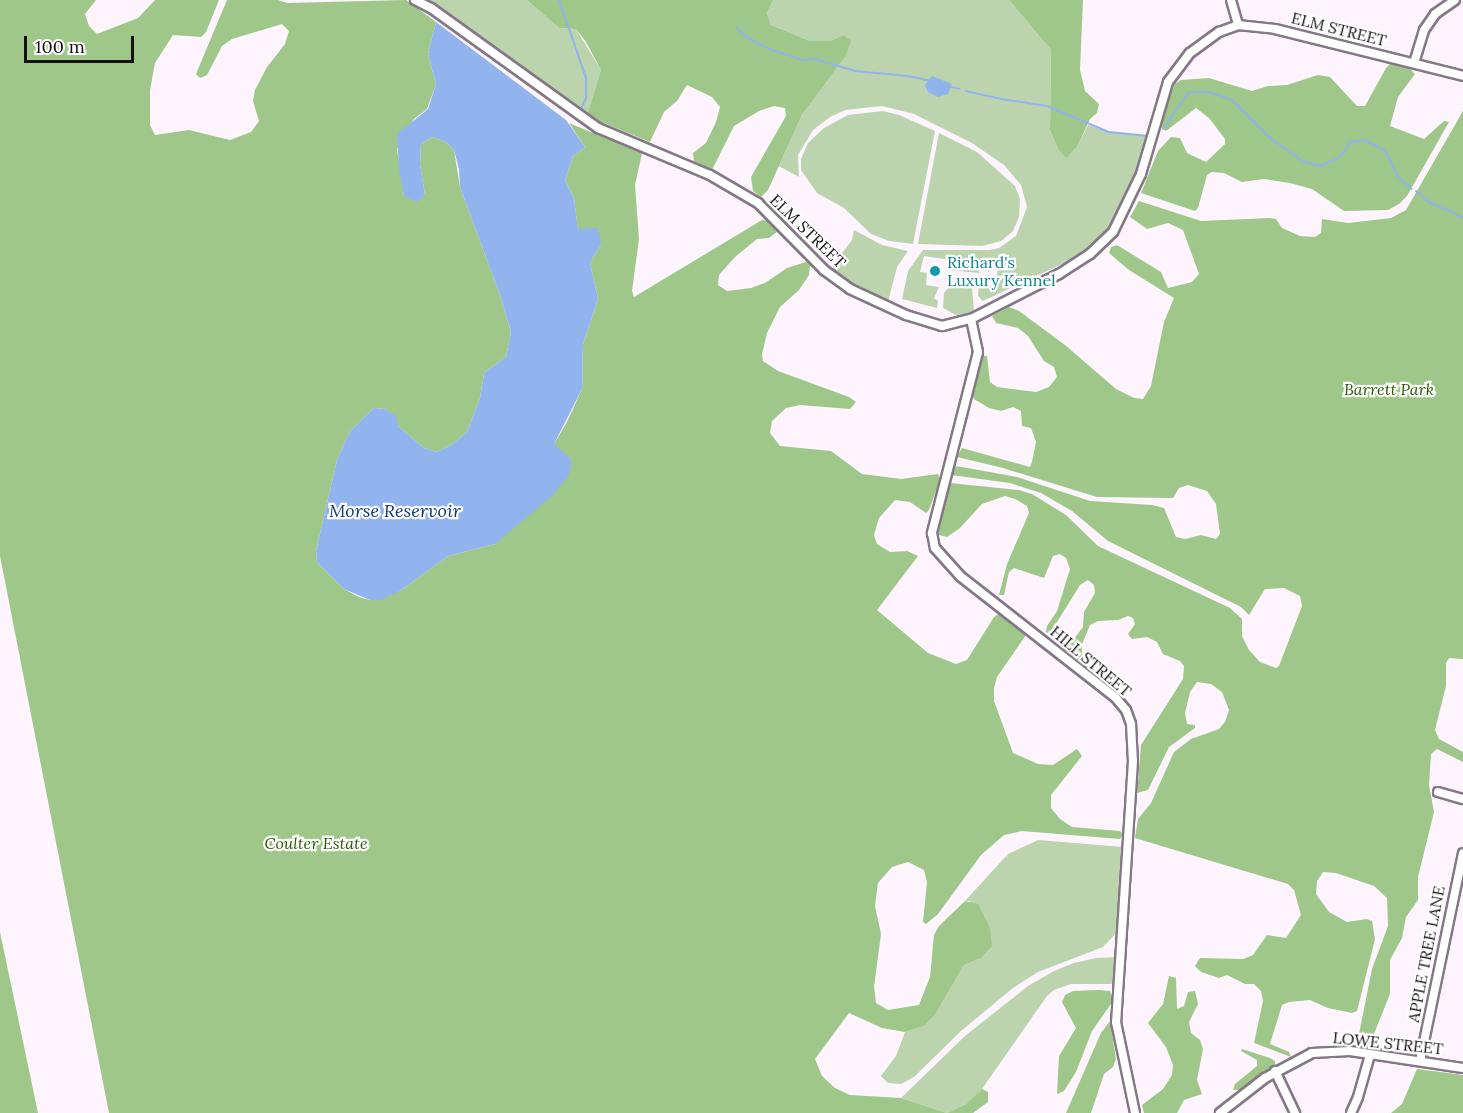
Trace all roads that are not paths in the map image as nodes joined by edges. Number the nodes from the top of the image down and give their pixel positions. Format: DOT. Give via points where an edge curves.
graph roads {
  1 [pos="415,0"];
  2 [pos="1231,0"];
  3 [pos="1455,0"];
  4 [pos="1238,25"];
  5 [pos="1414,63"];
  6 [pos="1463,76"];
  7 [pos="971,319"];
  8 [pos="1438,792"];
  9 [pos="1463,799"];
  10 [pos="1463,853"];
  11 [pos="1370,1055"];
  12 [pos="1420,1061"];
  13 [pos="1463,1068"];
  14 [pos="1275,1071"];
  15 [pos="1135,1113"];
  16 [pos="1220,1113"];
  17 [pos="1295,1113"];
  18 [pos="1351,1113"];
  1 -- 7 [label="street, ELM STREET" via="598,128 710,175 758,202 824,270 850,289 892,310 934,324 949,326"];
  2 -- 4 [label="street"];
  3 -- 5 [label="street" via="1435,14 1424,30"];
  4 -- 5 [label="street, ELM STREET" via="1275,28"];
  4 -- 7 [label="street, ELM STREET" via="1219,32 1190,53 1168,82 1141,174 1113,232 1090,254"];
  5 -- 6 [label="street, ELM STREET"];
  7 -- 15 [label="street, HILL STREET" via="978,352 932,533 935,548 960,576 1115,697 1131,724 1133,761 1116,1022"];
  8 -- 9 [label="street"];
  10 -- 12 [label="street, APPLE TREE LANE"];
  11 -- 12 [label="street, LOWE STREET"];
  11 -- 14 [label="street, LOWE STREET" via="1312,1053"];
  11 -- 18 [label="street"];
  12 -- 13 [label="street, LOWE STREET"];
  14 -- 16 [label="street, LOWE STREET"];
  14 -- 17 [label="street"];
}
